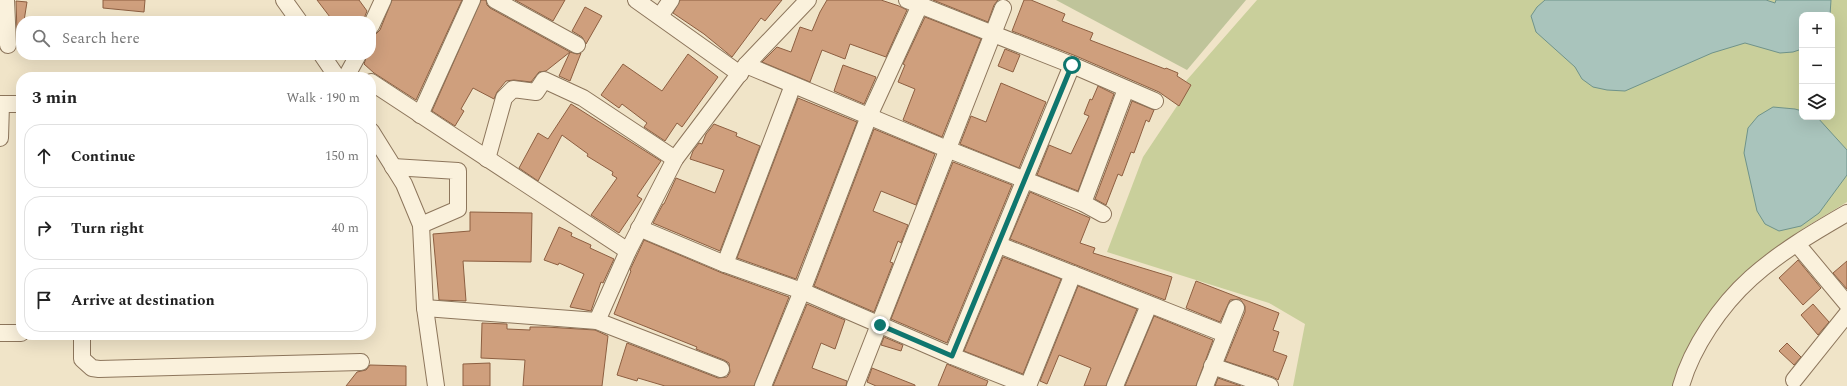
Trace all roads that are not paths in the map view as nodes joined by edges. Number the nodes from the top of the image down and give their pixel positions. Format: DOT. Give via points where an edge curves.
graph roads {
  1 [pos="6,0"];
  2 [pos="284,0"];
  3 [pos="383,0"];
  4 [pos="472,0"];
  5 [pos="495,0"];
  6 [pos="636,0"];
  7 [pos="672,0"];
  8 [pos="808,0"];
  9 [pos="913,3"];
  10 [pos="1003,8"];
  11 [pos="295,16"];
  12 [pos="376,16"];
  13 [pos="660,16"];
  14 [pos="993,33"];
  15 [pos="10,45"];
  16 [pos="577,46"];
  17 [pos="325,60"];
  18 [pos="1072,65"];
  19 [pos="743,70"];
  20 [pos="334,72"];
  21 [pos="793,84"];
  22 [pos="376,85"];
  23 [pos="1126,89"];
  24 [pos="1155,101"];
  25 [pos="0,104"];
  26 [pos="16,104"];
  27 [pos="420,116"];
  28 [pos="869,116"];
  29 [pos="0,138"];
  30 [pos="376,139"];
  31 [pos="947,149"];
  32 [pos="487,159"];
  33 [pos="675,159"];
  34 [pos="393,167"];
  35 [pos="1025,181"];
  36 [pos="1083,203"];
  37 [pos="1847,213"];
  38 [pos="1103,214"];
  39 [pos="421,225"];
  40 [pos="639,228"];
  41 [pos="1797,244"];
  42 [pos="999,245"];
  43 [pos="628,251"];
  44 [pos="725,264"];
  45 [pos="1074,274"];
  46 [pos="802,291"];
  47 [pos="1847,304"];
  48 [pos="1149,305"];
  49 [pos="425,308"];
  50 [pos="1236,308"];
  51 [pos="1847,314"];
  52 [pos="597,321"];
  53 [pos="880,325"];
  54 [pos="0,333"];
  55 [pos="16,333"];
  56 [pos="1225,334"];
  57 [pos="82,340"];
  58 [pos="952,356"];
  59 [pos="361,362"];
  60 [pos="1212,366"];
  61 [pos="721,370"];
  62 [pos="995,380"];
  63 [pos="1794,380"];
  64 [pos="436,386"];
  65 [pos="763,386"];
  66 [pos="855,386"];
  67 [pos="1028,386"];
  68 [pos="1115,386"];
  69 [pos="1205,386"];
  70 [pos="1270,386"];
  71 [pos="1681,386"];
  1 -- 15 [label="street"];
  2 -- 11 [label="street"];
  3 -- 12 [label="street"];
  4 -- 27 [label="street"];
  5 -- 16 [label="street"];
  6 -- 13 [label="street"];
  7 -- 13 [label="street"];
  8 -- 19 [label="street"];
  9 -- 14 [label="street"];
  9 -- 28 [label="street"];
  10 -- 14 [label="street"];
  13 -- 19 [label="street"];
  14 -- 18 [label="street"];
  14 -- 31 [label="street"];
  17 -- 20 [label="street"];
  18 -- 23 [label="street"];
  18 -- 35 [label="street"];
  19 -- 21 [label="street"];
  19 -- 33 [label="street"];
  21 -- 28 [label="street"];
  21 -- 44 [label="street"];
  22 -- 27 [label="street"];
  23 -- 24 [label="street"];
  23 -- 36 [label="street"];
  25 -- 26 [label="street"];
  25 -- 29 [label="street"];
  27 -- 32 [label="street"];
  28 -- 31 [label="street"];
  28 -- 46 [label="street"];
  30 -- 34 [label="street"];
  31 -- 35 [label="street"];
  31 -- 53 [label="street"];
  32 -- 33 [label="street" via="504,98 514,89 536,92 544,80 583,98"];
  32 -- 43 [label="street"];
  33 -- 40 [label="street"];
  34 -- 39 [label="street" via="404,184"];
  34 -- 39 [label="street" via="458,171 458,209"];
  35 -- 36 [label="street"];
  35 -- 42 [label="street"];
  36 -- 38 [label="street"];
  37 -- 41 [label="street"];
  39 -- 49 [label="street"];
  40 -- 43 [label="street"];
  40 -- 44 [label="street"];
  41 -- 47 [label="street"];
  41 -- 71 [label="street" via="1751,278 1721,312 1704,334"];
  42 -- 45 [label="street"];
  42 -- 58 [label="street"];
  43 -- 52 [label="street"];
  44 -- 46 [label="street"];
  45 -- 48 [label="street"];
  45 -- 67 [label="street"];
  46 -- 53 [label="street"];
  46 -- 65 [label="street"];
  48 -- 56 [label="street"];
  48 -- 68 [label="street"];
  49 -- 52 [label="street"];
  49 -- 64 [label="street"];
  50 -- 56 [label="street"];
  51 -- 63 [label="street"];
  52 -- 61 [label="street"];
  53 -- 58 [label="street"];
  53 -- 66 [label="street"];
  54 -- 55 [label="street"];
  56 -- 60 [label="street"];
  57 -- 59 [label="street" via="82,359 92,368 99,369"];
  58 -- 62 [label="street"];
  60 -- 69 [label="street"];
  60 -- 70 [label="street"];
  62 -- 67 [label="street"];
}
